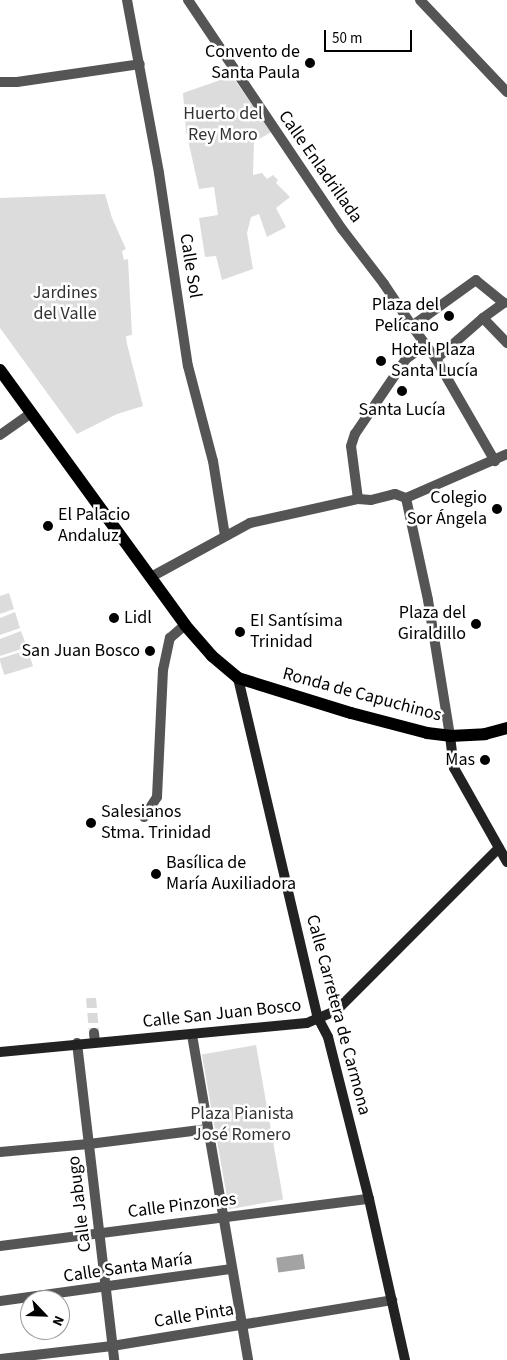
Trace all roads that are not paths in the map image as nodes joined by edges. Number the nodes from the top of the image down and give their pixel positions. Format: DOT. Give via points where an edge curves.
graph roads {
  1 [pos="127,0"];
  2 [pos="188,0"];
  3 [pos="420,0"];
  4 [pos="140,64"];
  5 [pos="0,82"];
  6 [pos="507,92"];
  7 [pos="506,302"];
  8 [pos="483,318"];
  9 [pos="412,326"];
  10 [pos="507,342"];
  11 [pos="425,345"];
  12 [pos="436,359"];
  13 [pos="0,370"];
  14 [pos="31,413"];
  15 [pos="0,436"];
  16 [pos="507,454"];
  17 [pos="495,461"];
  18 [pos="406,498"];
  19 [pos="358,499"];
  20 [pos="225,536"];
  21 [pos="151,577"];
  22 [pos="185,625"];
  23 [pos="238,678"];
  24 [pos="507,728"];
  25 [pos="450,736"];
  26 [pos="144,817"];
  27 [pos="499,848"];
  28 [pos="507,862"];
  29 [pos="318,1018"];
  30 [pos="192,1035"];
  31 [pos="77,1043"];
  32 [pos="0,1052"];
  33 [pos="208,1129"];
  34 [pos="89,1144"];
  35 [pos="0,1152"];
  36 [pos="369,1199"];
  37 [pos="223,1218"];
  38 [pos="99,1233"];
  39 [pos="0,1246"];
  40 [pos="232,1269"];
  41 [pos="106,1288"];
  42 [pos="392,1300"];
  43 [pos="0,1301"];
  44 [pos="241,1326"];
  45 [pos="112,1346"];
  46 [pos="0,1358"];
  47 [pos="114,1360"];
  48 [pos="248,1360"];
  49 [pos="405,1360"];
  1 -- 4 [label="street, Calle Sol"];
  2 -- 9 [label="street, Calle Enladrillada" via="342,229"];
  3 -- 6 [label="street"];
  4 -- 5 [label="street"];
  4 -- 20 [label="street, Calle Sol" via="172,249 188,366 213,461"];
  7 -- 8 [label="street"];
  7 -- 9 [label="street" via="476,280"];
  8 -- 10 [label="street"];
  8 -- 12 [label="street"];
  9 -- 11 [label="street"];
  11 -- 12 [label="street"];
  11 -- 19 [label="street" via="406,360 355,434 351,446"];
  12 -- 17 [label="street"];
  13 -- 14 [label="main road"];
  14 -- 15 [label="street"];
  14 -- 21 [label="main road"];
  16 -- 17 [label="street"];
  17 -- 18 [label="street"];
  18 -- 19 [label="street" via="395,494 371,500"];
  18 -- 25 [label="street"];
  19 -- 20 [label="street" via="250,523"];
  20 -- 21 [label="street"];
  21 -- 22 [label="main road"];
  22 -- 23 [label="main road" via="212,656"];
  22 -- 26 [label="street" via="170,638 163,670 157,797"];
  23 -- 25 [label="main road, Ronda de Capuchinos" via="402,728"];
  23 -- 29 [label="street, Calle Carretera de Carmona"];
  24 -- 25 [label="main road, Ronda de Capuchinos" via="485,734"];
  25 -- 27 [label="street" via="454,768"];
  27 -- 28 [label="street"];
  27 -- 29 [label="street, Calle San Juan Bosco" via="337,1010"];
  29 -- 30 [label="street, Calle San Juan Bosco" via="307,1023"];
  29 -- 36 [label="street, Calle Carretera de Carmona" via="328,1037"];
  30 -- 31 [label="street, Calle San Juan Bosco" via="94,1037"];
  30 -- 33 [label="street"];
  31 -- 32 [label="street, Calle San Juan Bosco"];
  31 -- 34 [label="street, Calle Jabugo"];
  33 -- 34 [label="street"];
  33 -- 37 [label="street"];
  34 -- 35 [label="street"];
  34 -- 38 [label="street, Calle Jabugo"];
  36 -- 37 [label="street, Calle Pinzones"];
  36 -- 42 [label="street, Calle Carretera de Carmona"];
  37 -- 38 [label="street, Calle Pinzones"];
  37 -- 40 [label="street"];
  38 -- 39 [label="street, Calle Pinzones"];
  38 -- 41 [label="street, Calle Jabugo"];
  40 -- 41 [label="street, Calle Santa María"];
  40 -- 44 [label="street"];
  41 -- 43 [label="street, Calle Santa María"];
  41 -- 45 [label="street, Calle Jabugo"];
  42 -- 44 [label="street, Calle Pinta"];
  42 -- 49 [label="street, Calle Carretera de Carmona"];
  44 -- 45 [label="street, Calle Pinta"];
  44 -- 48 [label="street"];
  45 -- 46 [label="street, Calle Pinta"];
  45 -- 47 [label="street, Calle Jabugo"];
}
